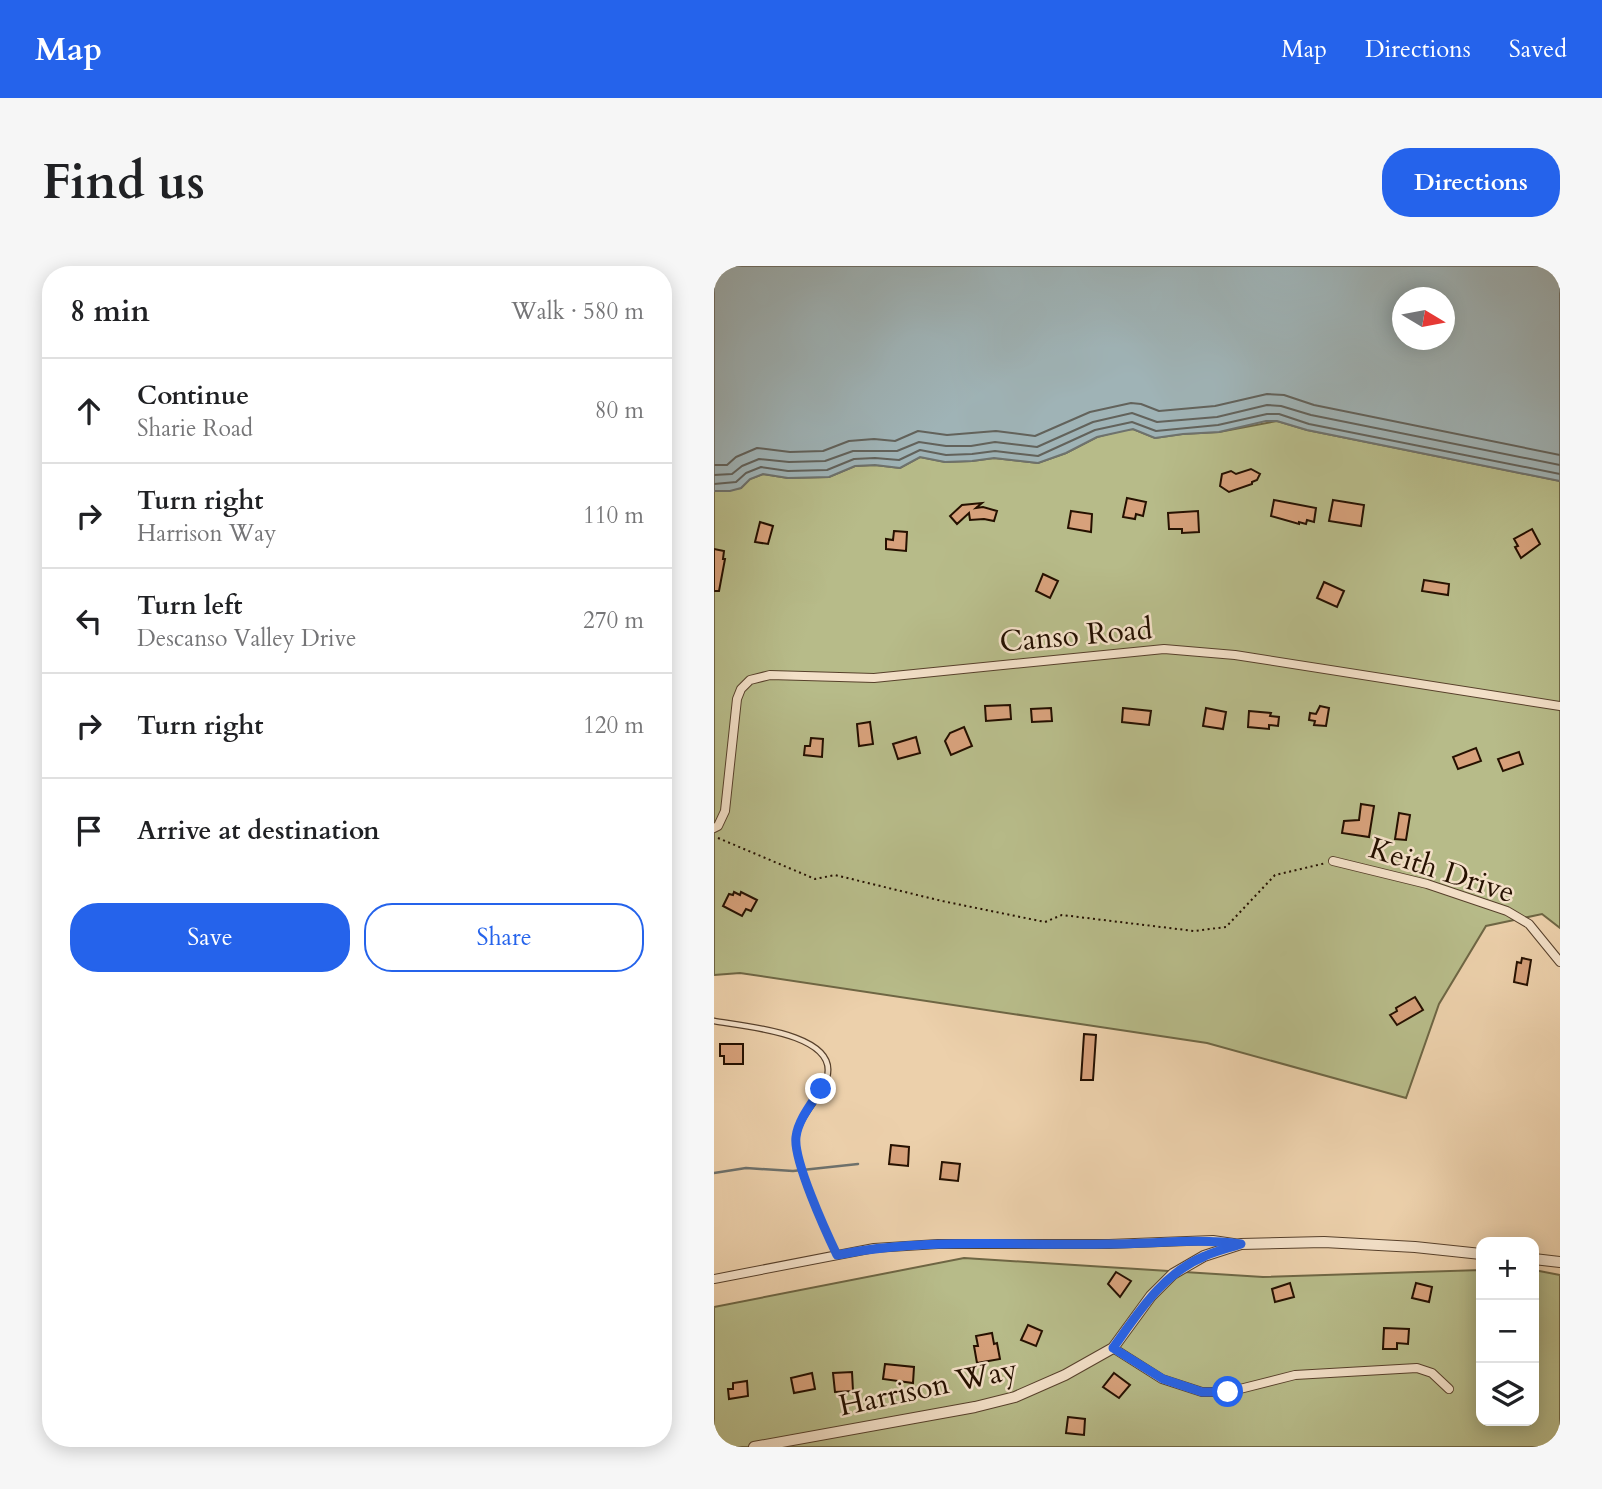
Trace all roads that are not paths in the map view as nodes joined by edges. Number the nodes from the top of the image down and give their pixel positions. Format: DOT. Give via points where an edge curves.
graph roads {
  1 [pos="1560,706"];
  2 [pos="714,828"];
  3 [pos="1334,861"];
  4 [pos="1560,962"];
  5 [pos="714,1021"];
  6 [pos="1241,1244"];
  7 [pos="1476,1253"];
  8 [pos="837,1255"];
  9 [pos="1539,1260"];
  10 [pos="1560,1262"];
  11 [pos="714,1279"];
  12 [pos="1113,1348"];
  13 [pos="1449,1389"];
  14 [pos="754,1447"];
  1 -- 2 [label="street, Canso Road" via="1236,654 1175,649 874,678 771,675 750,680 737,699 725,811"];
  3 -- 4 [label="street, Keith Drive" via="1427,884 1507,911 1529,924"];
  5 -- 8 [label="lane" via="793,1036 822,1055 827,1076 799,1128 797,1148"];
  6 -- 7 [label="street, Harrison Way" via="1324,1242"];
  6 -- 8 [label="street" via="1213,1240 938,1244"];
  6 -- 12 [label="street, Harrison Way" via="1204,1256 1173,1274"];
  8 -- 11 [label="street"];
  9 -- 10 [label="street"];
  12 -- 13 [label="street" via="1163,1379 1202,1392 1228,1392 1295,1375 1417,1368 1432,1373"];
  12 -- 14 [label="street, Harrison Way" via="1015,1397"];
}
